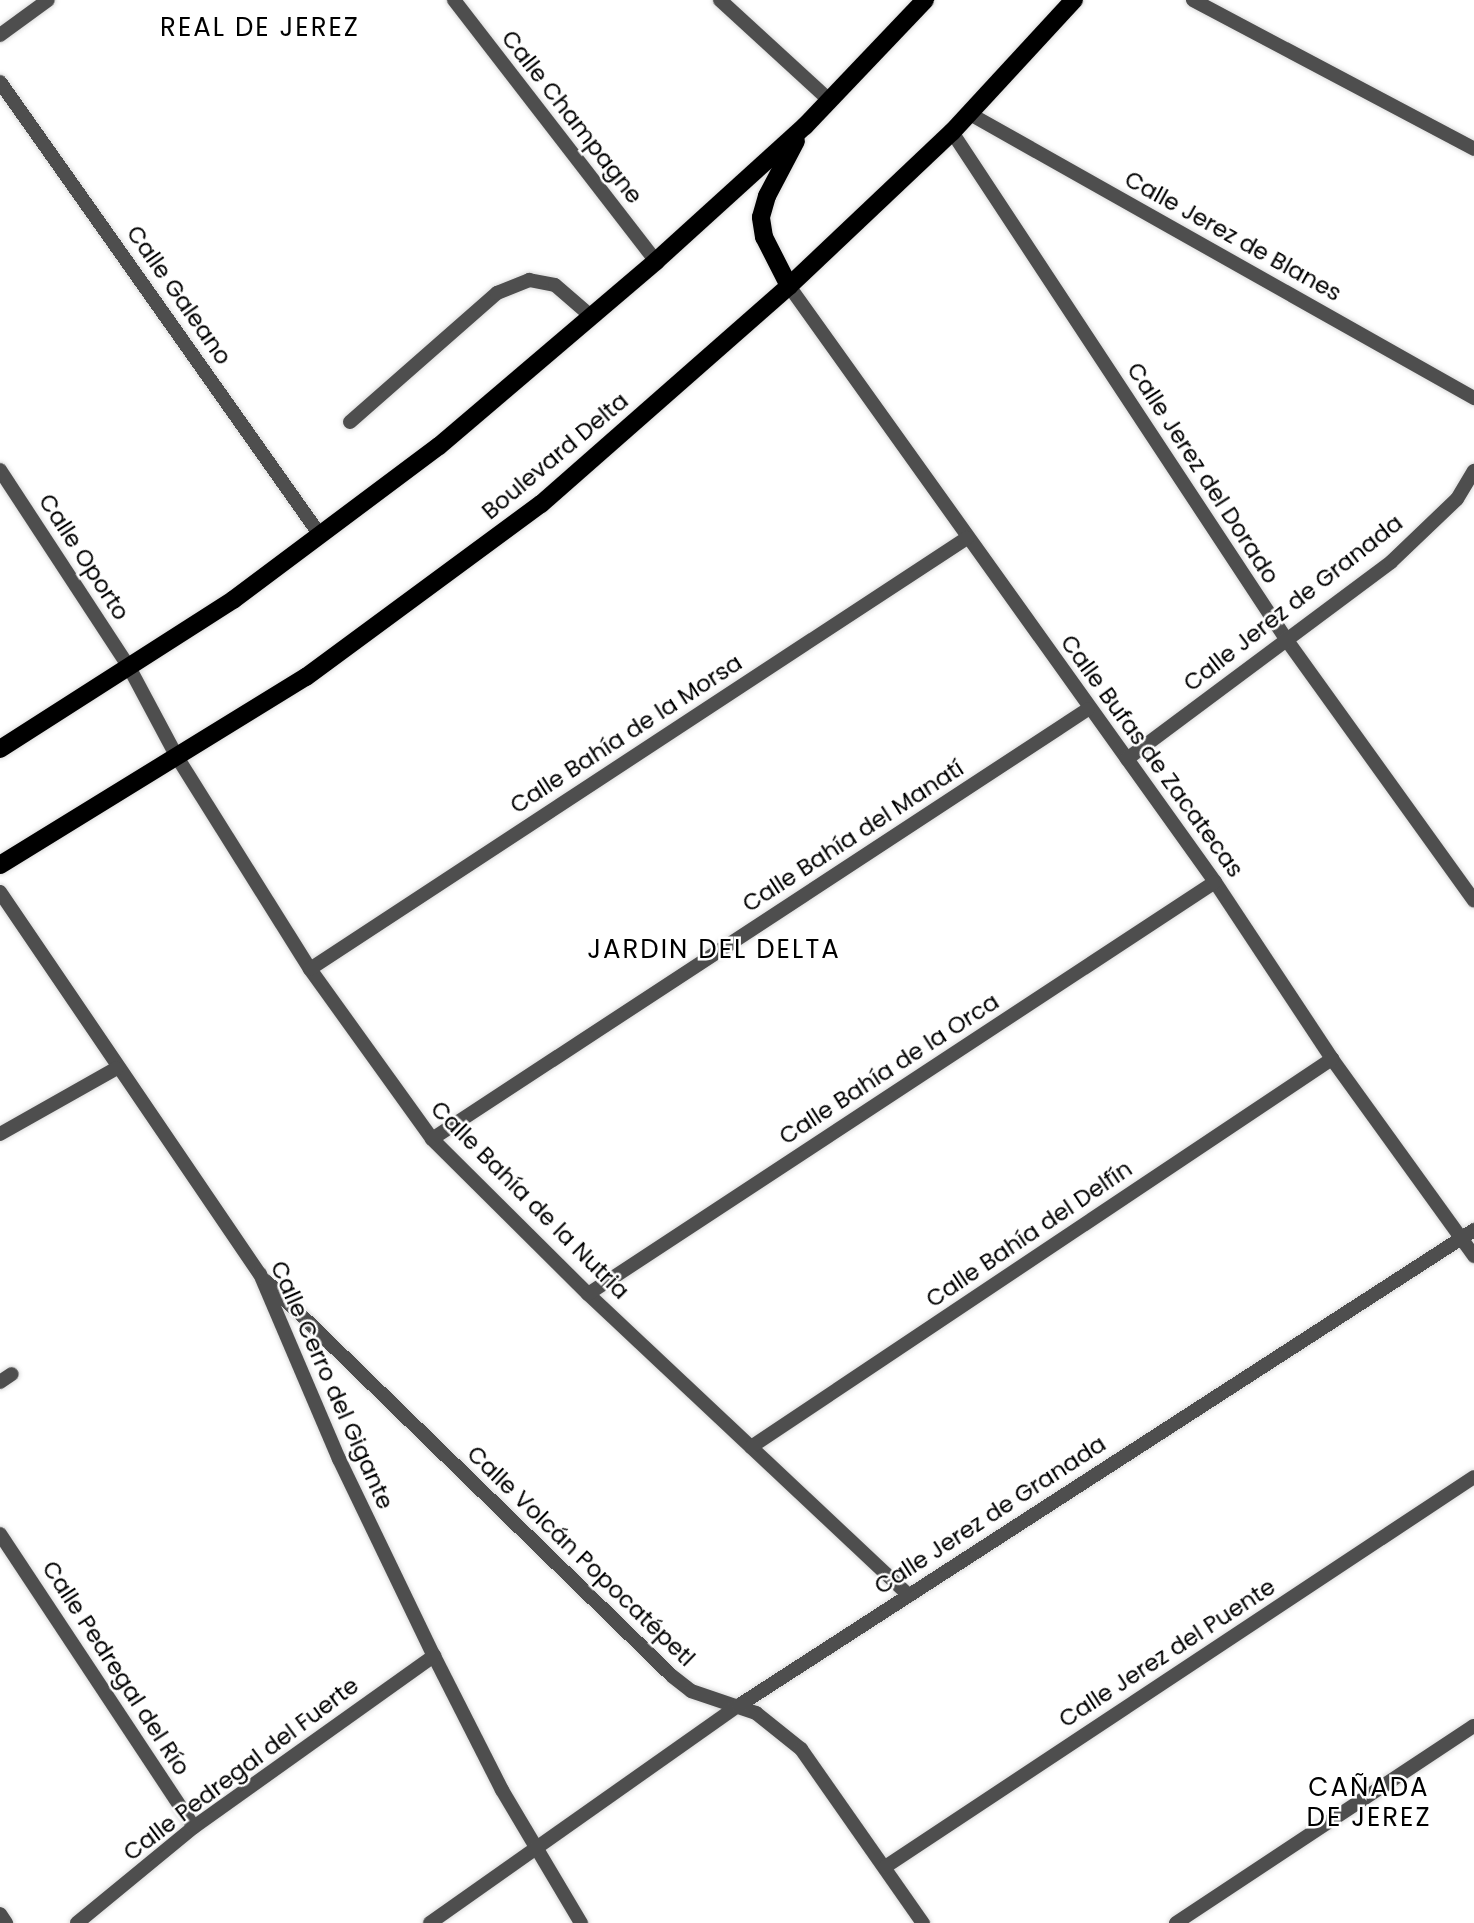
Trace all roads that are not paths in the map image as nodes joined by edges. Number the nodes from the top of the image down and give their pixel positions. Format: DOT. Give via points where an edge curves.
graph roads {
  1 [pos="48,0"];
  2 [pos="454,0"];
  3 [pos="720,0"];
  4 [pos="925,0"];
  5 [pos="1074,0"];
  6 [pos="1193,0"];
  7 [pos="0,35"];
  8 [pos="0,82"];
  9 [pos="829,100"];
  10 [pos="970,114"];
  11 [pos="805,126"];
  12 [pos="952,132"];
  13 [pos="1474,149"];
  14 [pos="656,261"];
  15 [pos="789,286"];
  16 [pos="592,317"];
  17 [pos="1474,398"];
  18 [pos="349,422"];
  19 [pos="0,470"];
  20 [pos="1474,471"];
  21 [pos="320,535"];
  22 [pos="967,538"];
  23 [pos="1286,639"];
  24 [pos="130,669"];
  25 [pos="1088,709"];
  26 [pos="0,749"];
  27 [pos="177,757"];
  28 [pos="1127,759"];
  29 [pos="0,865"];
  30 [pos="1215,882"];
  31 [pos="0,892"];
  32 [pos="1474,901"];
  33 [pos="310,969"];
  34 [pos="1332,1059"];
  35 [pos="117,1068"];
  36 [pos="0,1134"];
  37 [pos="432,1139"];
  38 [pos="1474,1230"];
  39 [pos="1460,1239"];
  40 [pos="1474,1256"];
  41 [pos="260,1274"];
  42 [pos="588,1294"];
  43 [pos="751,1447"];
  44 [pos="1474,1477"];
  45 [pos="0,1534"];
  46 [pos="909,1595"];
  47 [pos="434,1656"];
  48 [pos="738,1706"];
  49 [pos="1474,1726"];
  50 [pos="194,1828"];
  51 [pos="536,1847"];
  52 [pos="885,1867"];
  53 [pos="0,1914"];
  54 [pos="6,1923"];
  55 [pos="77,1923"];
  56 [pos="430,1923"];
  57 [pos="581,1923"];
  58 [pos="923,1923"];
  59 [pos="1176,1923"];
  1 -- 7 [label="street"];
  2 -- 14 [label="street, Calle Champagne"];
  3 -- 9 [label="street"];
  4 -- 9 [label="main road"];
  5 -- 10 [label="main road, Boulevard Delta"];
  6 -- 13 [label="street"];
  8 -- 21 [label="street, Calle Galeano"];
  9 -- 11 [label="main road"];
  10 -- 12 [label="main road, Boulevard Delta"];
  10 -- 17 [label="street, Calle Jerez de Blanes"];
  11 -- 14 [label="main road"];
  11 -- 15 [label="main road" via="761,217 764,237"];
  12 -- 15 [label="main road, Boulevard Delta"];
  12 -- 23 [label="street, Calle Jerez del Dorado"];
  14 -- 16 [label="main road"];
  15 -- 22 [label="street, Calle Bufas de Zacatecas"];
  15 -- 27 [label="main road, Boulevard Delta" via="530,513 316,669"];
  16 -- 18 [label="street" via="555,285 529,280 497,293"];
  16 -- 21 [label="main road" via="439,446"];
  19 -- 24 [label="street, Calle Oporto"];
  20 -- 23 [label="street, Calle Jerez de Granada" via="1457,499 1391,562"];
  21 -- 24 [label="main road"];
  22 -- 25 [label="street, Calle Bufas de Zacatecas"];
  22 -- 33 [label="street, Calle Bahía de la Morsa"];
  23 -- 28 [label="street, Calle Jerez de Granada"];
  23 -- 32 [label="street, Calle Jerez del Dorado"];
  24 -- 26 [label="main road"];
  24 -- 27 [label="street, Calle Bahía de la Nutria"];
  25 -- 28 [label="street, Calle Bufas de Zacatecas"];
  25 -- 37 [label="street, Calle Bahía del Manatí"];
  27 -- 29 [label="main road, Boulevard Delta"];
  27 -- 33 [label="street, Calle Bahía de la Nutria"];
  28 -- 30 [label="street, Calle Bufas de Zacatecas"];
  30 -- 34 [label="street, Calle Bufas de Zacatecas"];
  30 -- 42 [label="street, Calle Bahía de la Orca"];
  31 -- 35 [label="street, Calle Cerro del Gigante"];
  33 -- 37 [label="street, Calle Bahía de la Nutria"];
  34 -- 39 [label="street, Calle Bufas de Zacatecas"];
  34 -- 43 [label="street, Calle Bahía del Delfín"];
  35 -- 36 [label="street"];
  35 -- 41 [label="street, Calle Cerro del Gigante"];
  37 -- 42 [label="street, Calle Bahía de la Nutria"];
  38 -- 39 [label="street, Calle Jerez de Granada"];
  39 -- 40 [label="street, Calle Bufas de Zacatecas"];
  39 -- 46 [label="street, Calle Jerez de Granada"];
  41 -- 47 [label="street, Calle Cerro del Gigante" via="339,1459"];
  41 -- 48 [label="street, Calle Volcán Popocatépetl" via="301,1320 672,1676 691,1691"];
  42 -- 43 [label="street, Calle Bahía de la Nutria"];
  43 -- 46 [label="street, Calle Bahía de la Nutria"];
  44 -- 52 [label="street, Calle Jerez del Puente"];
  45 -- 50 [label="street, Calle Pedregal del Río"];
  46 -- 48 [label="street, Calle Jerez de Granada"];
  47 -- 50 [label="street, Calle Pedregal del Fuerte"];
  47 -- 51 [label="street, Calle Cerro del Gigante"];
  48 -- 51 [label="street, Calle Jerez de Granada"];
  48 -- 52 [label="street, Calle Volcán Popocatépetl" via="777,1726 801,1749"];
  49 -- 59 [label="street"];
  50 -- 55 [label="street, Calle Pedregal del Fuerte"];
  51 -- 56 [label="street, Calle Jerez de Granada"];
  51 -- 57 [label="street, Calle Cerro del Gigante"];
  52 -- 58 [label="street, Calle Volcán Popocatépetl"];
  53 -- 54 [label="street"];
}
